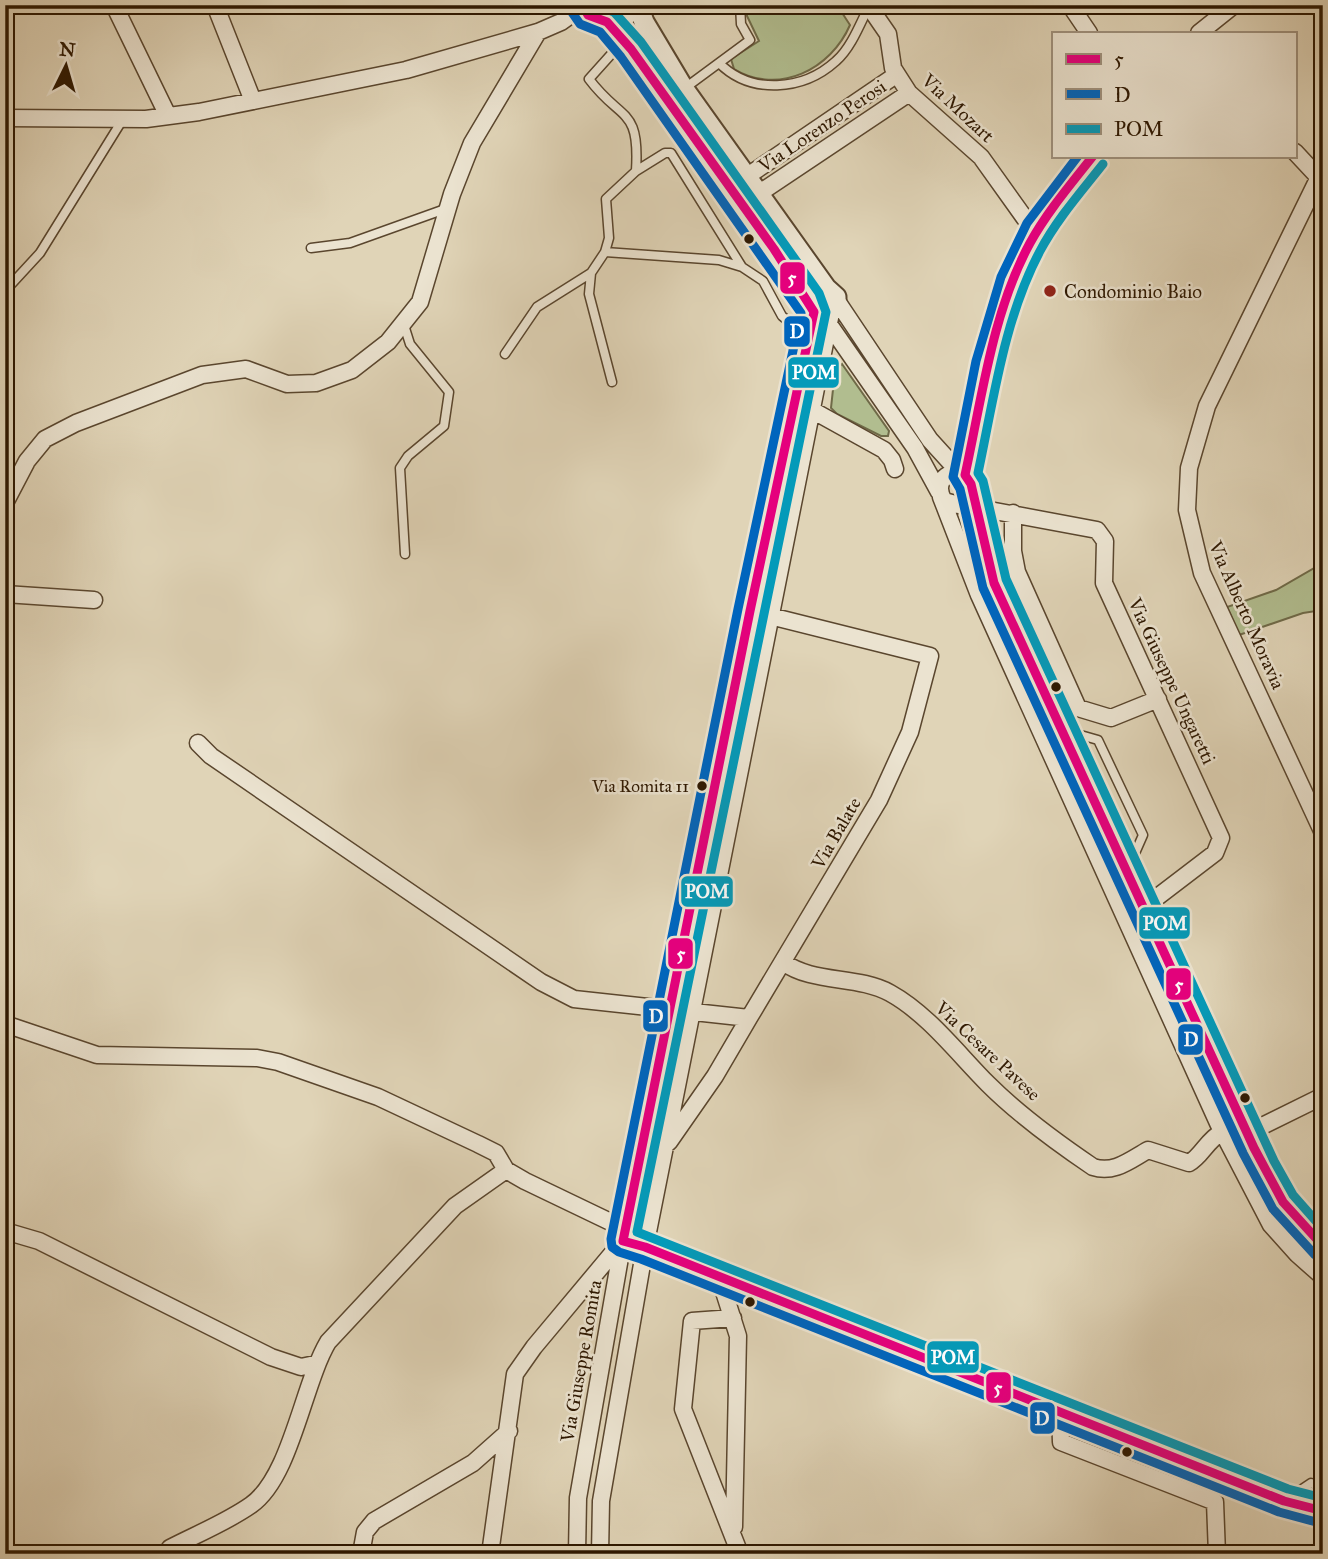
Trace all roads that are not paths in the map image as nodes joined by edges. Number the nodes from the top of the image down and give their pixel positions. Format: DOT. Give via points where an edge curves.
graph roads {
  1 [pos="114,5"];
  2 [pos="215,5"];
  3 [pos="740,5"];
  4 [pos="869,5"];
  5 [pos="1070,5"];
  6 [pos="1234,5"];
  7 [pos="582,6"];
  8 [pos="636,8"];
  9 [pos="607,22"];
  10 [pos="537,32"];
  11 [pos="1088,32"];
  12 [pos="1200,32"];
  13 [pos="624,40"];
  14 [pos="719,63"];
  15 [pos="896,75"];
  16 [pos="684,89"];
  17 [pos="909,93"];
  18 [pos="253,101"];
  19 [pos="168,116"];
  20 [pos="5,118"];
  21 [pos="123,119"];
  22 [pos="1296,153"];
  23 [pos="1092,158"];
  24 [pos="636,171"];
  25 [pos="746,177"];
  26 [pos="1321,179"];
  27 [pos="758,194"];
  28 [pos="448,208"];
  29 [pos="1036,234"];
  30 [pos="311,248"];
  31 [pos="605,252"];
  32 [pos="742,267"];
  33 [pos="591,273"];
  34 [pos="5,291"];
  35 [pos="824,307"];
  36 [pos="404,322"];
  37 [pos="807,337"];
  38 [pos="505,354"];
  39 [pos="851,354"];
  40 [pos="816,381"];
  41 [pos="612,382"];
  42 [pos="810,409"];
  43 [pos="795,444"];
  44 [pos="895,469"];
  45 [pos="967,480"];
  46 [pos="940,494"];
  47 [pos="5,503"];
  48 [pos="959,505"];
  49 [pos="976,508"];
  50 [pos="1008,512"];
  51 [pos="405,554"];
  52 [pos="5,594"];
  53 [pos="94,600"];
  54 [pos="750,611"];
  55 [pos="769,616"];
  56 [pos="734,690"];
  57 [pos="1044,692"];
  58 [pos="753,695"];
  59 [pos="1158,699"];
  60 [pos="1028,700"];
  61 [pos="1058,724"];
  62 [pos="1039,725"];
  63 [pos="198,743"];
  64 [pos="1323,833"];
  65 [pos="1127,872"];
  66 [pos="1106,881"];
  67 [pos="1143,908"];
  68 [pos="1150,924"];
  69 [pos="1130,933"];
  70 [pos="783,962"];
  71 [pos="668,1010"];
  72 [pos="691,1013"];
  73 [pos="749,1018"];
  74 [pos="5,1024"];
  75 [pos="1323,1096"];
  76 [pos="1238,1112"];
  77 [pos="1223,1133"];
  78 [pos="1248,1133"];
  79 [pos="642,1143"];
  80 [pos="665,1148"];
  81 [pos="506,1170"];
  82 [pos="5,1231"];
  83 [pos="624,1235"];
  84 [pos="1323,1246"];
  85 [pos="645,1247"];
  86 [pos="719,1276"];
  87 [pos="1323,1277"];
  88 [pos="733,1318"];
  89 [pos="315,1364"];
  90 [pos="1060,1412"];
  91 [pos="509,1431"];
  92 [pos="1323,1488"];
  93 [pos="578,1499"];
  94 [pos="601,1501"];
  95 [pos="1284,1501"];
  96 [pos="1323,1511"];
  97 [pos="733,1533"];
  98 [pos="168,1551"];
  99 [pos="152,1554"];
  100 [pos="361,1554"];
  101 [pos="490,1554"];
  102 [pos="578,1554"];
  103 [pos="600,1554"];
  104 [pos="740,1554"];
  105 [pos="1217,1554"];
  1 -- 19 [label="street"];
  2 -- 18 [label="street"];
  3 -- 14 [label="lane" via="741,24 751,40"];
  4 -- 14 [label="lane" via="836,61 794,84 744,82"];
  4 -- 15 [label="street, Via Mozart" via="888,34"];
  5 -- 11 [label="street"];
  6 -- 12 [label="street"];
  7 -- 9 [label="street" via="588,15"];
  7 -- 10 [label="street"];
  8 -- 9 [label="street"];
  8 -- 16 [label="street"];
  9 -- 13 [label="street"];
  10 -- 18 [label="street" via="406,70"];
  10 -- 28 [label="street" via="472,143"];
  13 -- 24 [label="lane" via="589,79 628,115 635,128"];
  13 -- 35 [label="street"];
  14 -- 16 [label="lane"];
  15 -- 17 [label="street, Via Mozart"];
  15 -- 25 [label="street, Via Lorenzo Perosi"];
  16 -- 25 [label="street"];
  17 -- 27 [label="street, Via Lorenzo Perosi"];
  17 -- 29 [label="street, Via Mozart" via="981,157"];
  18 -- 19 [label="street"];
  19 -- 21 [label="street"];
  20 -- 21 [label="street"];
  21 -- 34 [label="lane" via="40,253"];
  22 -- 26 [label="street"];
  23 -- 29 [label="street"];
  24 -- 31 [label="lane" via="606,199 610,226"];
  24 -- 32 [label="lane" via="671,153"];
  25 -- 27 [label="street"];
  26 -- 64 [label="street, Via Alberto Moravia" via="1207,406 1189,468 1187,510 1202,573"];
  27 -- 35 [label="street"];
  28 -- 30 [label="lane" via="350,243"];
  28 -- 36 [label="street" via="420,302"];
  29 -- 45 [label="street" via="1022,258 995,340"];
  31 -- 32 [label="lane" via="719,260"];
  31 -- 33 [label="lane"];
  32 -- 37 [label="lane" via="763,281 782,316"];
  33 -- 38 [label="lane" via="537,307"];
  33 -- 41 [label="lane" via="589,294"];
  35 -- 37 [label="street, Via Giuseppe Romita"];
  35 -- 39 [label="street"];
  35 -- 40 [label="street, Via Giuseppe Romita"];
  35 -- 45 [label="street"];
  36 -- 47 [label="street" via="388,342 352,370 316,383 287,384 246,369 202,375 76,423 45,439 27,461"];
  36 -- 51 [label="lane" via="410,344 449,392 444,426 400,468"];
  37 -- 43 [label="street, Via Giuseppe Romita"];
  39 -- 40 [label="street" via="835,343 830,345"];
  39 -- 46 [label="street" via="915,448"];
  40 -- 42 [label="street, Via Giuseppe Romita"];
  42 -- 43 [label="street, Via Giuseppe Romita"];
  42 -- 44 [label="street" via="884,450"];
  43 -- 54 [label="street, Via Giuseppe Romita"];
  43 -- 55 [label="street, Via Giuseppe Romita"];
  45 -- 46 [label="street" via="944,477"];
  45 -- 48 [label="street" via="968,499"];
  45 -- 49 [label="street"];
  45 -- 50 [label="street" via="986,502"];
  46 -- 48 [label="street" via="948,504"];
  46 -- 60 [label="street" via="979,595"];
  48 -- 49 [label="street"];
  49 -- 50 [label="street"];
  49 -- 57 [label="street" via="991,574"];
  50 -- 59 [label="street, Via Giuseppe Ungaretti" via="1097,530 1102,535 1104,583"];
  50 -- 59 [label="street" via="1017,572 1078,708 1111,718"];
  52 -- 53 [label="street"];
  54 -- 55 [label="street"];
  54 -- 56 [label="street, Via Giuseppe Romita"];
  55 -- 58 [label="street, Via Giuseppe Romita"];
  55 -- 70 [label="street, Via Balate" via="930,656 910,732 879,800"];
  56 -- 58 [label="street"];
  56 -- 71 [label="street, Via Giuseppe Romita"];
  57 -- 60 [label="street"];
  57 -- 61 [label="street"];
  58 -- 72 [label="street, Via Giuseppe Romita"];
  59 -- 67 [label="street, Via Giuseppe Ungaretti" via="1221,838 1215,853"];
  60 -- 62 [label="street"];
  61 -- 62 [label="street"];
  61 -- 65 [label="street"];
  61 -- 65 [label="lane" via="1098,740 1143,835"];
  62 -- 66 [label="street"];
  63 -- 71 [label="street" via="541,982 574,999"];
  65 -- 66 [label="street"];
  65 -- 67 [label="street"];
  66 -- 69 [label="street"];
  67 -- 68 [label="street"];
  68 -- 69 [label="street"];
  68 -- 76 [label="street"];
  69 -- 77 [label="street"];
  70 -- 73 [label="street, Via Balate"];
  70 -- 77 [label="street, Via Cesare Pavese" via="803,972 869,984 891,993 990,1086 1093,1167 1104,1171 1117,1167 1148,1150 1189,1163 1209,1139"];
  71 -- 72 [label="street"];
  71 -- 79 [label="street, Via Giuseppe Romita"];
  72 -- 73 [label="street"];
  72 -- 80 [label="street, Via Giuseppe Romita"];
  73 -- 80 [label="street, Via Balate"];
  74 -- 81 [label="street" via="97,1055 278,1062 378,1097 478,1144 496,1153"];
  75 -- 78 [label="street"];
  76 -- 77 [label="street"];
  76 -- 78 [label="street"];
  77 -- 78 [label="street"];
  77 -- 87 [label="street" via="1271,1225"];
  78 -- 84 [label="street" via="1294,1217"];
  79 -- 80 [label="street"];
  79 -- 83 [label="street, Via Giuseppe Romita"];
  80 -- 85 [label="street, Via Giuseppe Romita"];
  81 -- 83 [label="street"];
  81 -- 89 [label="street" via="455,1206 328,1342"];
  82 -- 89 [label="street" via="39,1241 271,1357 301,1367"];
  83 -- 85 [label="street"];
  83 -- 91 [label="street" via="515,1374"];
  83 -- 93 [label="street, Via Giuseppe Romita"];
  85 -- 86 [label="street"];
  85 -- 94 [label="street, Via Giuseppe Romita"];
  86 -- 88 [label="street"];
  86 -- 90 [label="street"];
  88 -- 97 [label="street" via="738,1336"];
  88 -- 97 [label="street" via="692,1321 683,1409"];
  89 -- 98 [label="street" via="309,1391 272,1483 253,1504"];
  90 -- 95 [label="street"];
  90 -- 105 [label="street" via="1061,1442 1215,1502"];
  91 -- 100 [label="street" via="473,1463 374,1521 365,1532"];
  91 -- 101 [label="street"];
  92 -- 95 [label="lane" via="1311,1483"];
  93 -- 94 [label="street"];
  93 -- 102 [label="street, Via Giuseppe Romita"];
  94 -- 103 [label="street, Via Giuseppe Romita"];
  95 -- 96 [label="street"];
  97 -- 104 [label="street"];
  98 -- 99 [label="lane"];
}
